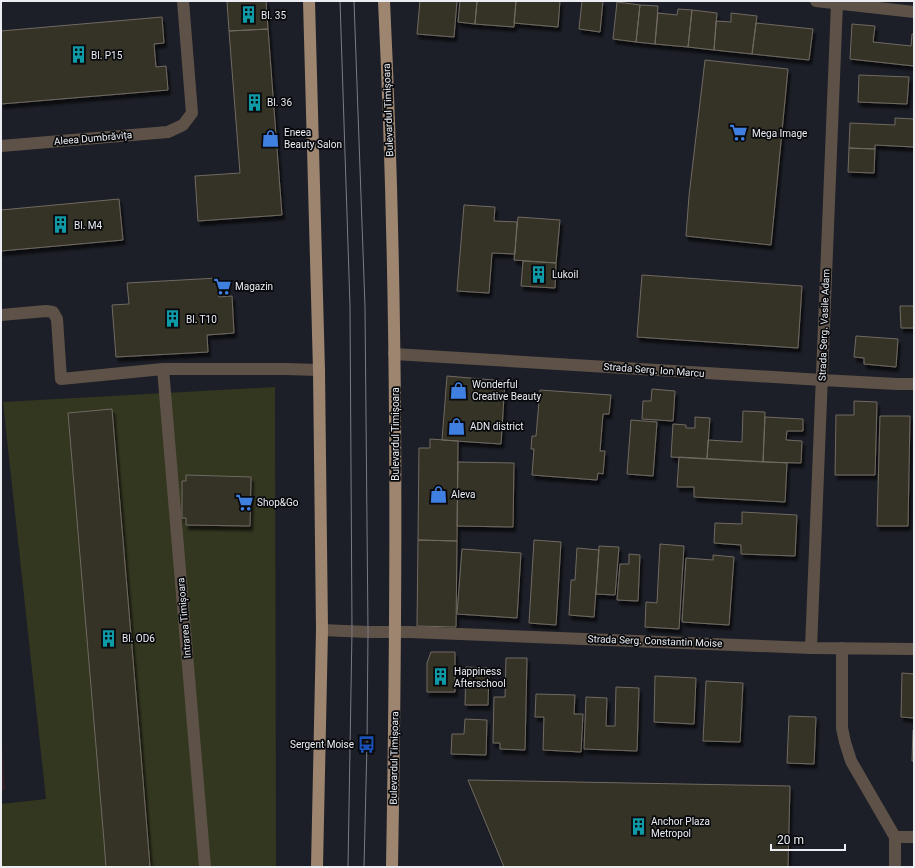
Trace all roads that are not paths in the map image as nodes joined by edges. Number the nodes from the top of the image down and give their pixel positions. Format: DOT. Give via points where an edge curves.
graph roads {
  1 [pos="183,1"];
  2 [pos="309,1"];
  3 [pos="384,1"];
  4 [pos="816,1"];
  5 [pos="837,3"];
  6 [pos="914,12"];
  7 [pos="1,146"];
  8 [pos="1,315"];
  9 [pos="394,354"];
  10 [pos="163,369"];
  11 [pos="319,370"];
  12 [pos="822,380"];
  13 [pos="914,384"];
  14 [pos="322,630"];
  15 [pos="396,632"];
  16 [pos="811,648"];
  17 [pos="842,648"];
  18 [pos="914,649"];
  19 [pos="895,837"];
  20 [pos="914,837"];
  21 [pos="205,867"];
  22 [pos="317,867"];
  23 [pos="392,867"];
  24 [pos="895,867"];
  1 -- 7 [label="street, Aleea Dumbrăvița" via="192,113 183,125 168,132"];
  2 -- 11 [label="main road"];
  3 -- 9 [label="main road, Bulevardul Timișoara" via="391,171"];
  4 -- 5 [label="street"];
  5 -- 6 [label="street"];
  5 -- 12 [label="street, Strada Serg. Vasile Adam"];
  8 -- 10 [label="street" via="52,312 57,319 61,378"];
  9 -- 12 [label="street, Strada Serg. Ion Marcu"];
  9 -- 15 [label="main road, Bulevardul Timișoara"];
  10 -- 11 [label="street"];
  10 -- 21 [label="street, Intrarea Timișoara"];
  11 -- 14 [label="main road"];
  12 -- 13 [label="street, Strada Serg. Ion Marcu"];
  12 -- 16 [label="street, Strada Serg. Vasile Adam"];
  14 -- 15 [label="street, Strada Serg. Constantin Moise"];
  14 -- 22 [label="main road"];
  15 -- 16 [label="street, Strada Serg. Constantin Moise"];
  15 -- 23 [label="main road, Bulevardul Timișoara"];
  16 -- 17 [label="street, Strada Serg. Constantin Moise"];
  17 -- 18 [label="street, Strada Serg. Constantin Moise"];
  17 -- 19 [label="street" via="842,728 845,742 851,761"];
  19 -- 20 [label="street"];
  19 -- 24 [label="street"];
}
